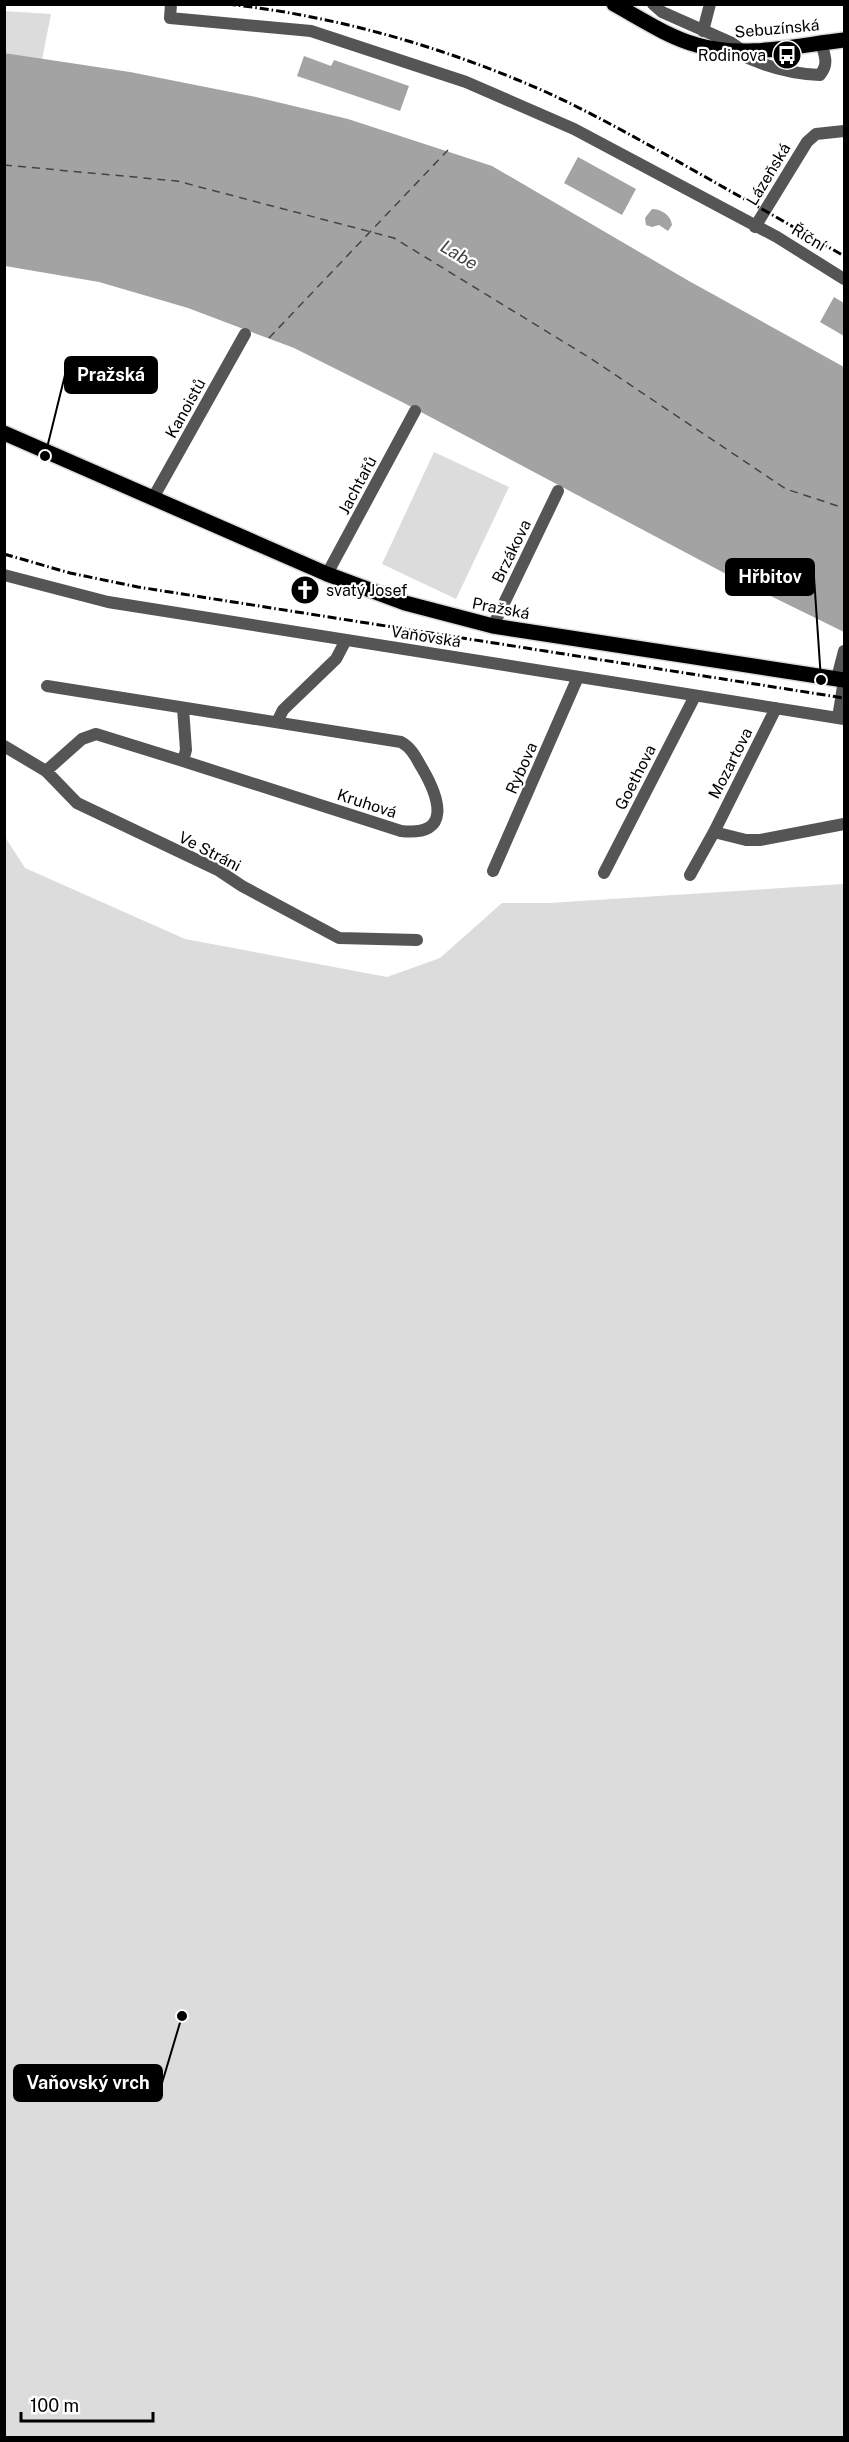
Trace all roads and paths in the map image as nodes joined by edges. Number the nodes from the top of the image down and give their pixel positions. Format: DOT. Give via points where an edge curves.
graph roads {
  1 [pos="171,4"];
  2 [pos="614,4"];
  3 [pos="653,4"];
  4 [pos="710,4"];
  5 [pos="704,31"];
  6 [pos="844,40"];
  7 [pos="821,43"];
  8 [pos="737,51"];
  9 [pos="844,130"];
  10 [pos="755,227"];
  11 [pos="844,279"];
  12 [pos="245,334"];
  13 [pos="415,411"];
  14 [pos="4,433"];
  15 [pos="558,491"];
  16 [pos="153,498"];
  17 [pos="327,574"];
  18 [pos="4,575"];
  19 [pos="493,626"];
  20 [pos="346,640"];
  21 [pos="844,651"];
  22 [pos="578,676"];
  23 [pos="842,679"];
  24 [pos="47,686"];
  25 [pos="695,696"];
  26 [pos="183,708"];
  27 [pos="776,708"];
  28 [pos="841,718"];
  29 [pos="277,722"];
  30 [pos="4,746"];
  31 [pos="183,761"];
  32 [pos="46,771"];
  33 [pos="844,824"];
  34 [pos="714,832"];
  35 [pos="493,871"];
  36 [pos="604,873"];
  37 [pos="690,875"];
  38 [pos="417,939"];
  1 -- 10 [label="street, Říční" via="170,18 311,31 466,82 574,129"];
  2 -- 8 [label="main road, Sebuzínská" via="689,43"];
  3 -- 5 [label="street"];
  4 -- 5 [label="street"];
  5 -- 8 [label="street" via="732,43"];
  6 -- 7 [label="main road, Sebuzínská"];
  7 -- 8 [label="main road, Sebuzínská"];
  7 -- 8 [label="street" via="826,68 820,75 801,75 757,63"];
  9 -- 10 [label="street, Lázeňská" via="816,134 807,142"];
  10 -- 11 [label="street, Říční"];
  12 -- 16 [label="street, Kanoistů"];
  13 -- 17 [label="street, Jachtařů"];
  14 -- 16 [label="main road, Pražská"];
  15 -- 19 [label="street, Brzákova"];
  16 -- 17 [label="main road, Pražská"];
  17 -- 19 [label="main road, Pražská" via="405,603"];
  18 -- 20 [label="street, Vaňovská" via="108,602"];
  19 -- 23 [label="main road, Pražská"];
  20 -- 22 [label="street, Vaňovská"];
  20 -- 29 [label="street" via="336,659 283,710"];
  21 -- 23 [label="street"];
  22 -- 25 [label="street, Vaňovská"];
  22 -- 35 [label="street, Rybova"];
  23 -- 28 [label="street"];
  24 -- 26 [label="street, Kruhová"];
  25 -- 27 [label="street, Vaňovská"];
  25 -- 36 [label="street, Goethova"];
  26 -- 29 [label="street, Kruhová"];
  26 -- 31 [label="street"];
  27 -- 28 [label="street, Vaňovská"];
  27 -- 34 [label="street, Mozartova"];
  29 -- 31 [label="street, Kruhová" via="407,745 436,796 435,822 423,830 401,831"];
  30 -- 32 [label="street, Ve Stráni"];
  31 -- 32 [label="street, Kruhová" via="96,734 82,739"];
  32 -- 38 [label="street, Ve Stráni" via="77,803 218,870 339,939"];
  33 -- 34 [label="street" via="760,840"];
  34 -- 37 [label="street, Mozartova"];
}
